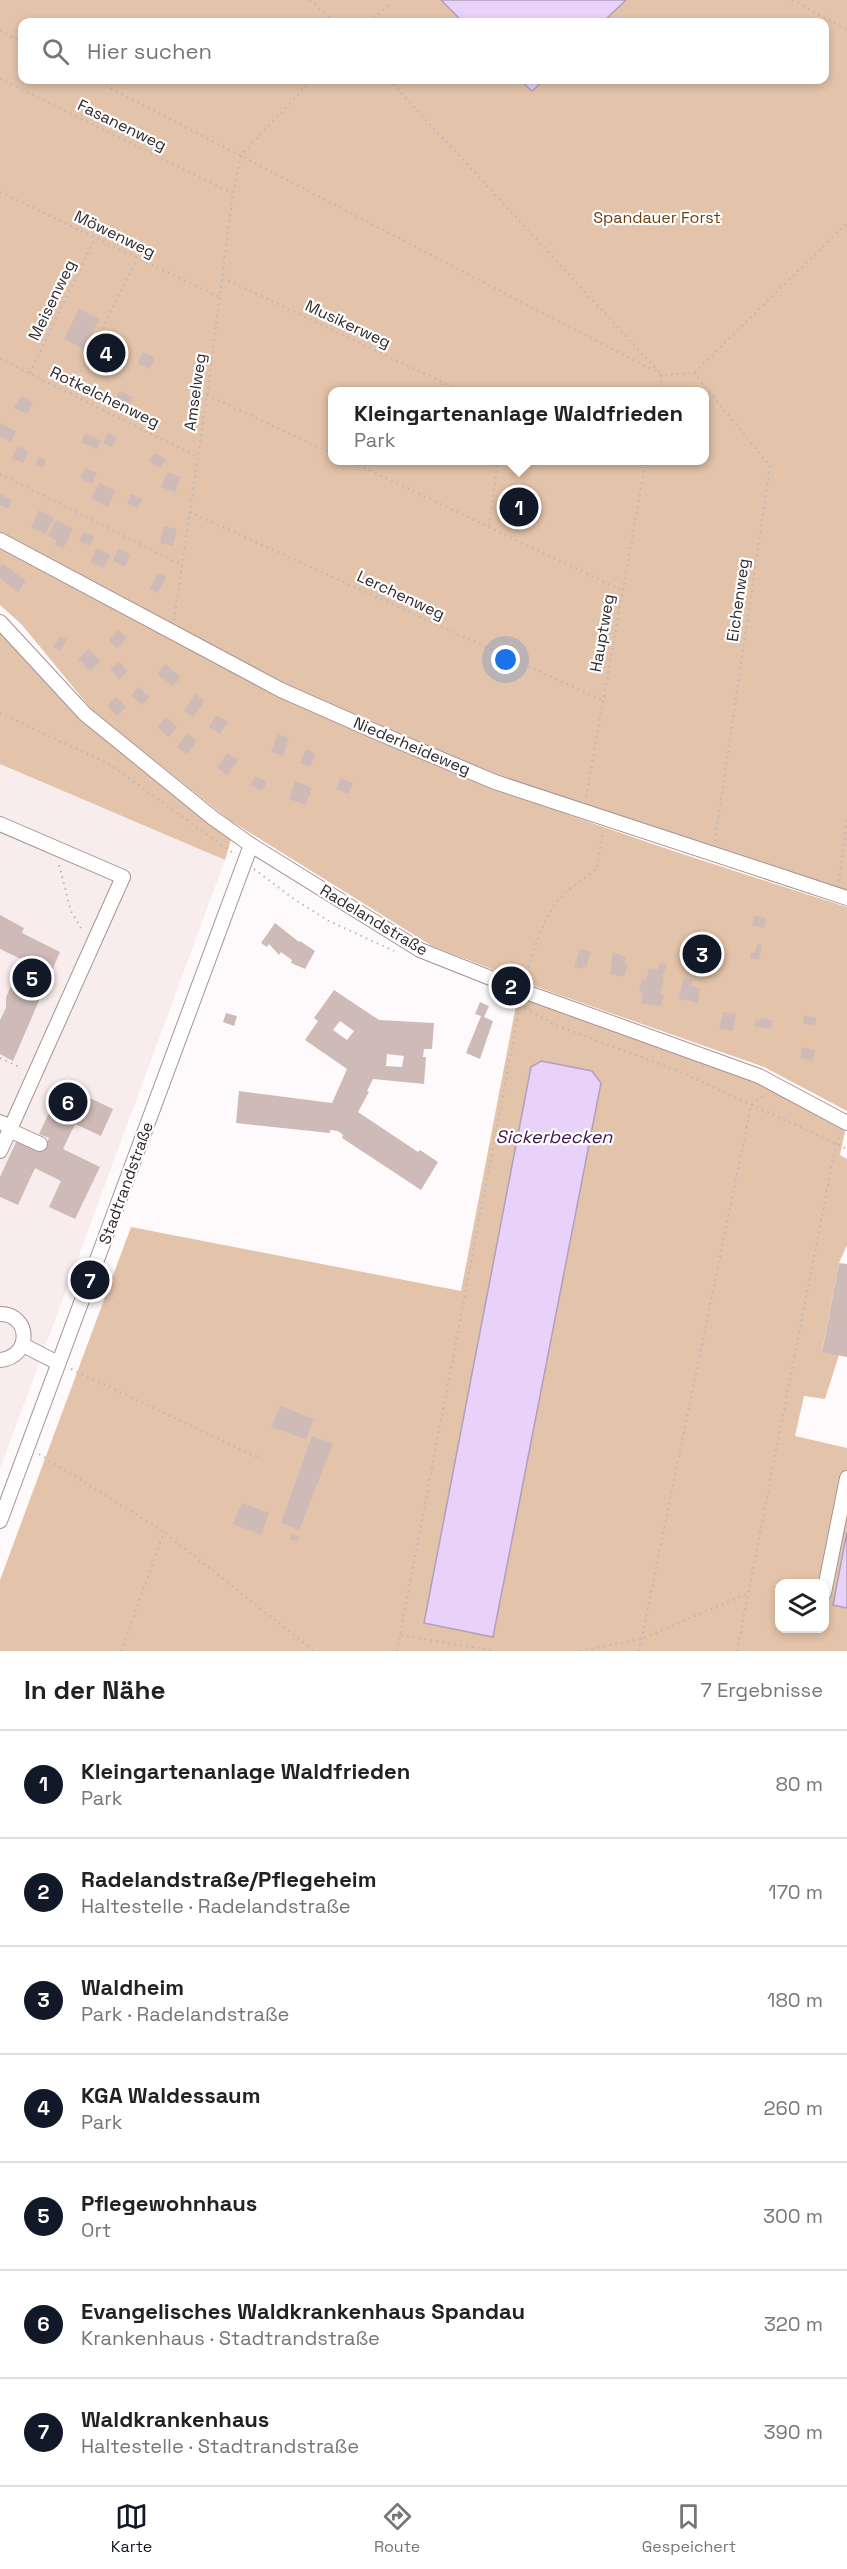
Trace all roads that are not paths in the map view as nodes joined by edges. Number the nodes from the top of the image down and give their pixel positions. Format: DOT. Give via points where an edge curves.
graph roads {
  1 [pos="0,540"];
  2 [pos="0,622"];
  3 [pos="0,824"];
  4 [pos="251,845"];
  5 [pos="842,896"];
  6 [pos="846,1122"];
  7 [pos="7,1126"];
  8 [pos="40,1144"];
  9 [pos="0,1151"];
  10 [pos="0,1314"];
  11 [pos="23,1345"];
  12 [pos="0,1360"];
  13 [pos="58,1363"];
  14 [pos="847,1478"];
  15 [pos="0,1521"];
  16 [pos="828,1579"];
  1 -- 5 [label="street, Niederheideweg" via="281,690 374,731 495,782"];
  2 -- 4 [label="street, Radelandstraße" via="85,714"];
  3 -- 7 [label="street" via="123,877 35,1075"];
  4 -- 6 [label="street, Radelandstraße" via="420,950 759,1076"];
  4 -- 13 [label="street, Stadtrandstraße"];
  7 -- 8 [label="street"];
  7 -- 9 [label="street"];
  10 -- 11 [label="street" via="18,1322 24,1335"];
  11 -- 12 [label="street" via="15,1355"];
  11 -- 13 [label="street"];
  13 -- 15 [label="street, Stadtrandstraße"];
  14 -- 16 [label="street"];
}
